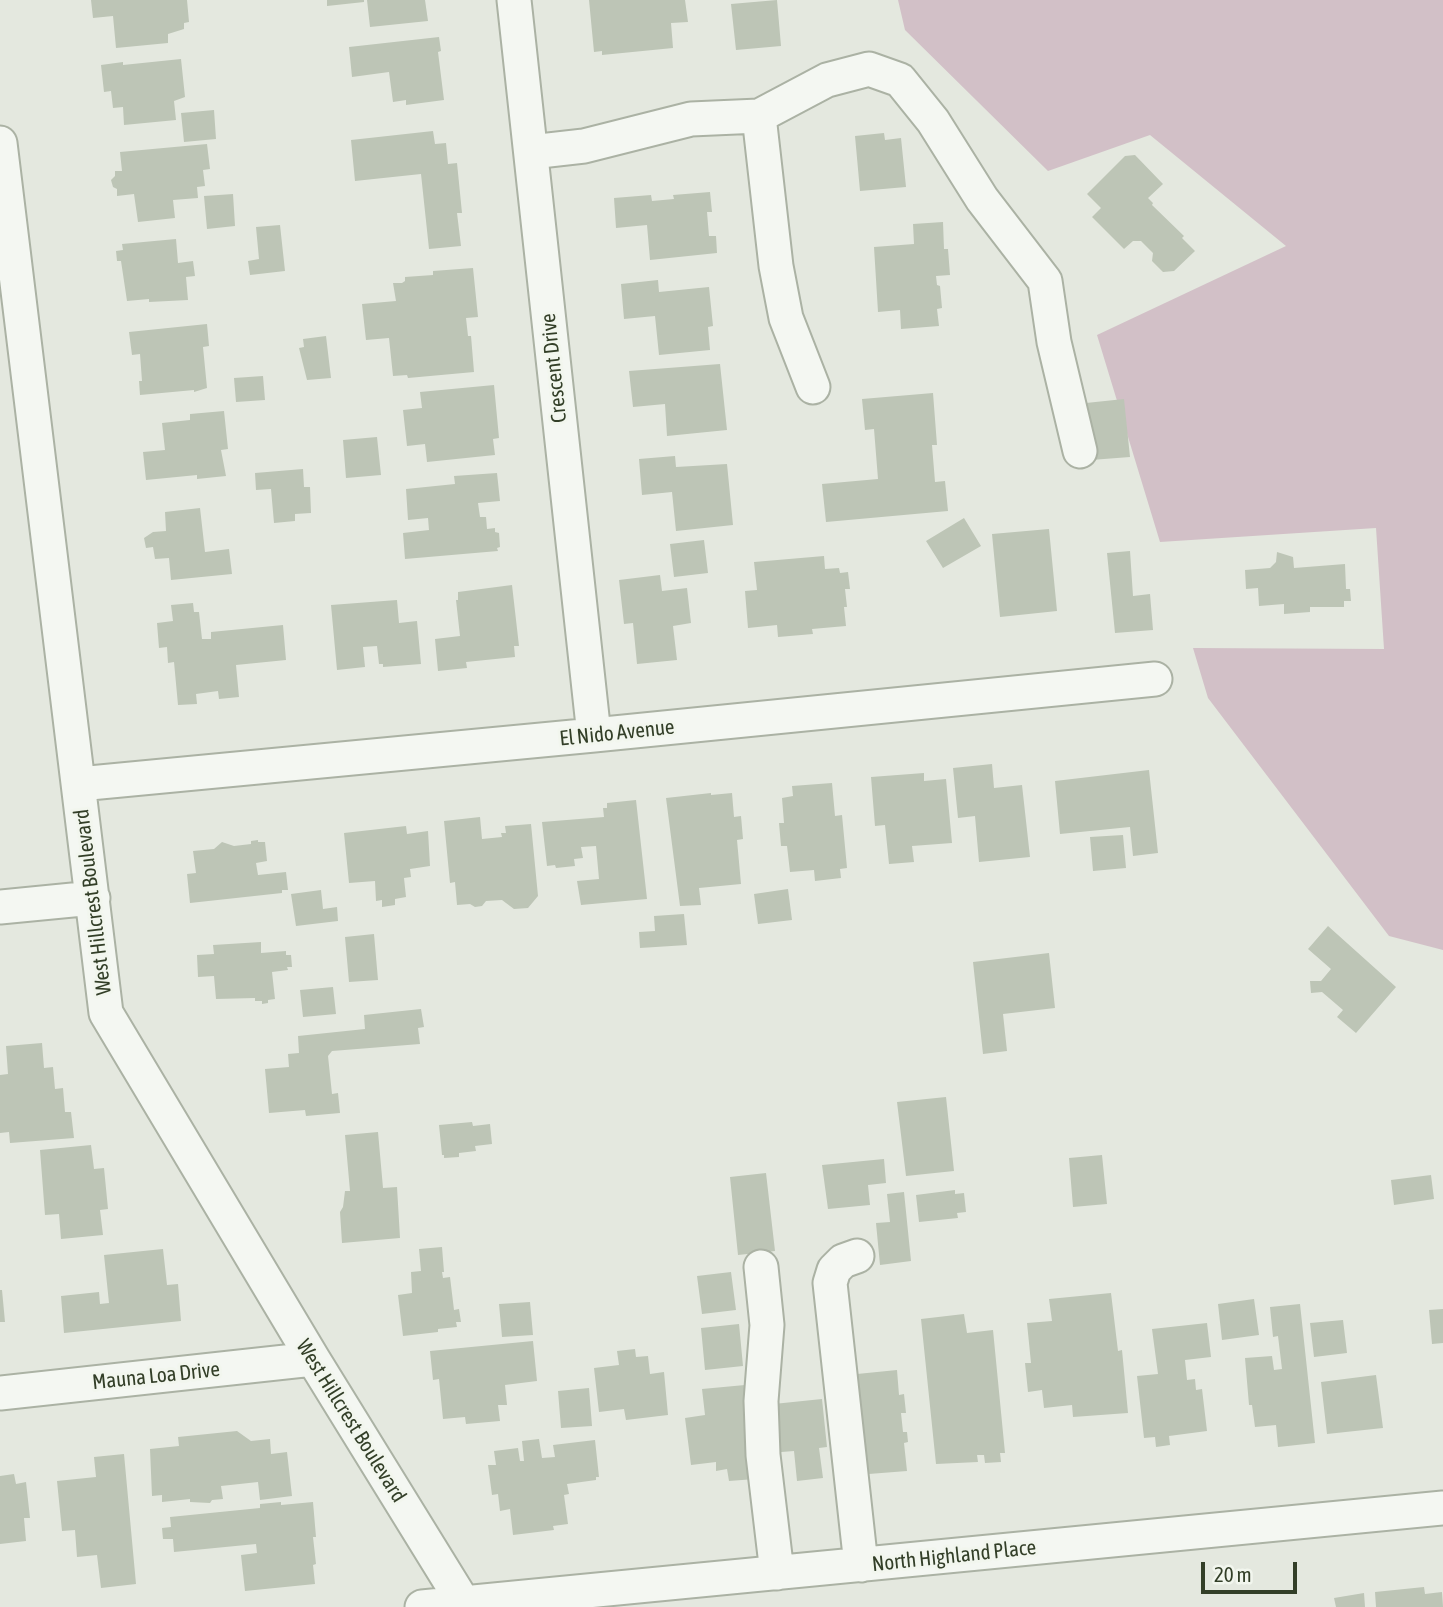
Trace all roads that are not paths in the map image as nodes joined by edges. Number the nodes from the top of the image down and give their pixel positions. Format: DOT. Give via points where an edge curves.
graph roads {
  1 [pos="514,0"];
  2 [pos="760,116"];
  3 [pos="0,143"];
  4 [pos="531,152"];
  5 [pos="0,153"];
  6 [pos="813,387"];
  7 [pos="1080,451"];
  8 [pos="1155,679"];
  9 [pos="594,735"];
  10 [pos="79,784"];
  11 [pos="93,898"];
  12 [pos="0,907"];
  13 [pos="857,1256"];
  14 [pos="761,1267"];
  15 [pos="313,1359"];
  16 [pos="0,1393"];
  17 [pos="1443,1508"];
  18 [pos="862,1565"];
  19 [pos="777,1573"];
  20 [pos="465,1605"];
  21 [pos="422,1607"];
  1 -- 4 [label="street, Crescent Drive"];
  2 -- 4 [label="street" via="691,118 584,146"];
  2 -- 6 [label="street" via="776,267 786,318"];
  2 -- 7 [label="street" via="827,80 869,69 900,80 1045,281"];
  3 -- 5 [label="street, West Hillcrest Boulevard"];
  4 -- 9 [label="street, Crescent Drive"];
  5 -- 10 [label="street, West Hillcrest Boulevard"];
  8 -- 9 [label="street, El Nido Avenue"];
  9 -- 10 [label="street, El Nido Avenue"];
  10 -- 11 [label="street, West Hillcrest Boulevard"];
  11 -- 12 [label="street"];
  11 -- 15 [label="street, West Hillcrest Boulevard" via="106,1013"];
  13 -- 18 [label="street" via="834,1270 830,1283"];
  14 -- 19 [label="street" via="767,1325 761,1401 763,1455"];
  15 -- 16 [label="street, Mauna Loa Drive"];
  15 -- 20 [label="street, West Hillcrest Boulevard"];
  17 -- 18 [label="street, North Highland Place"];
  18 -- 19 [label="street, North Highland Place"];
  19 -- 20 [label="street, North Highland Place"];
  20 -- 21 [label="street, North Highland Place"];
}
